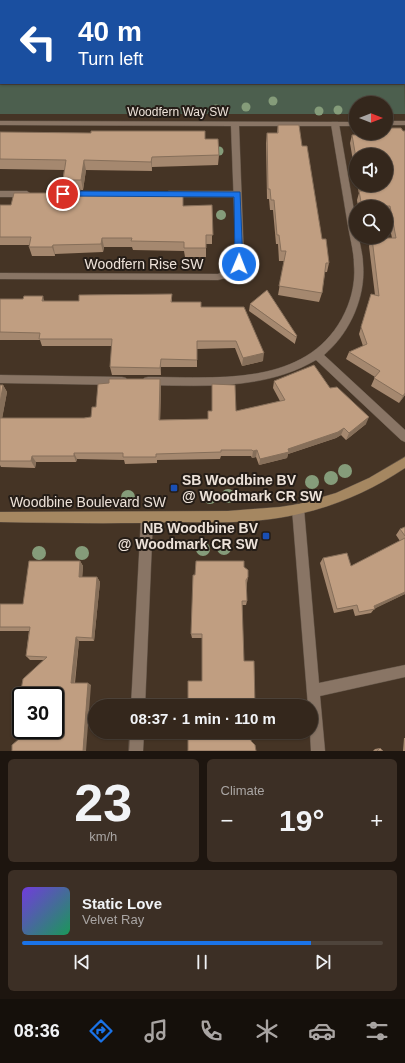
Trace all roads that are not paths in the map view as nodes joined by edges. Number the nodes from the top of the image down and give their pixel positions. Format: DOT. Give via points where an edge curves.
graph roads {
  1 [pos="0,123"];
  2 [pos="405,123"];
  3 [pos="235,124"];
  4 [pos="335,124"];
  5 [pos="349,124"];
  6 [pos="393,124"];
  7 [pos="0,194"];
  8 [pos="40,194"];
  9 [pos="158,194"];
  10 [pos="237,194"];
  11 [pos="0,276"];
  12 [pos="317,355"];
  13 [pos="0,379"];
  14 [pos="405,437"];
  15 [pos="405,462"];
  16 [pos="298,509"];
  17 [pos="0,517"];
  18 [pos="147,518"];
  19 [pos="405,671"];
  20 [pos="313,691"];
  21 [pos="138,699"];
  22 [pos="137,739"];
  23 [pos="136,751"];
  24 [pos="318,751"];
  1 -- 3 [label="street, Woodfern Way SW"];
  2 -- 6 [label="street"];
  3 -- 4 [label="street, Woodfern Way SW"];
  3 -- 10 [label="street, Woodfern Rise SW"];
  4 -- 5 [label="street, Woodfern Way SW"];
  4 -- 12 [label="street" via="359,265 357,288 350,314 334,338"];
  7 -- 8 [label="street"];
  9 -- 10 [label="street"];
  10 -- 11 [label="street, Woodfern Rise SW" via="240,260 237,268 226,276"];
  12 -- 13 [label="street" via="282,372 246,379"];
  12 -- 14 [label="street"];
  15 -- 16 [label="street, Woodbine Boulevard SW" via="377,480 352,491"];
  16 -- 18 [label="street, Woodbine Boulevard SW" via="262,515"];
  16 -- 20 [label="street"];
  17 -- 18 [label="street, Woodbine Boulevard SW"];
  18 -- 21 [label="street"];
  19 -- 20 [label="street"];
  20 -- 24 [label="street"];
  22 -- 23 [label="street"];
}
